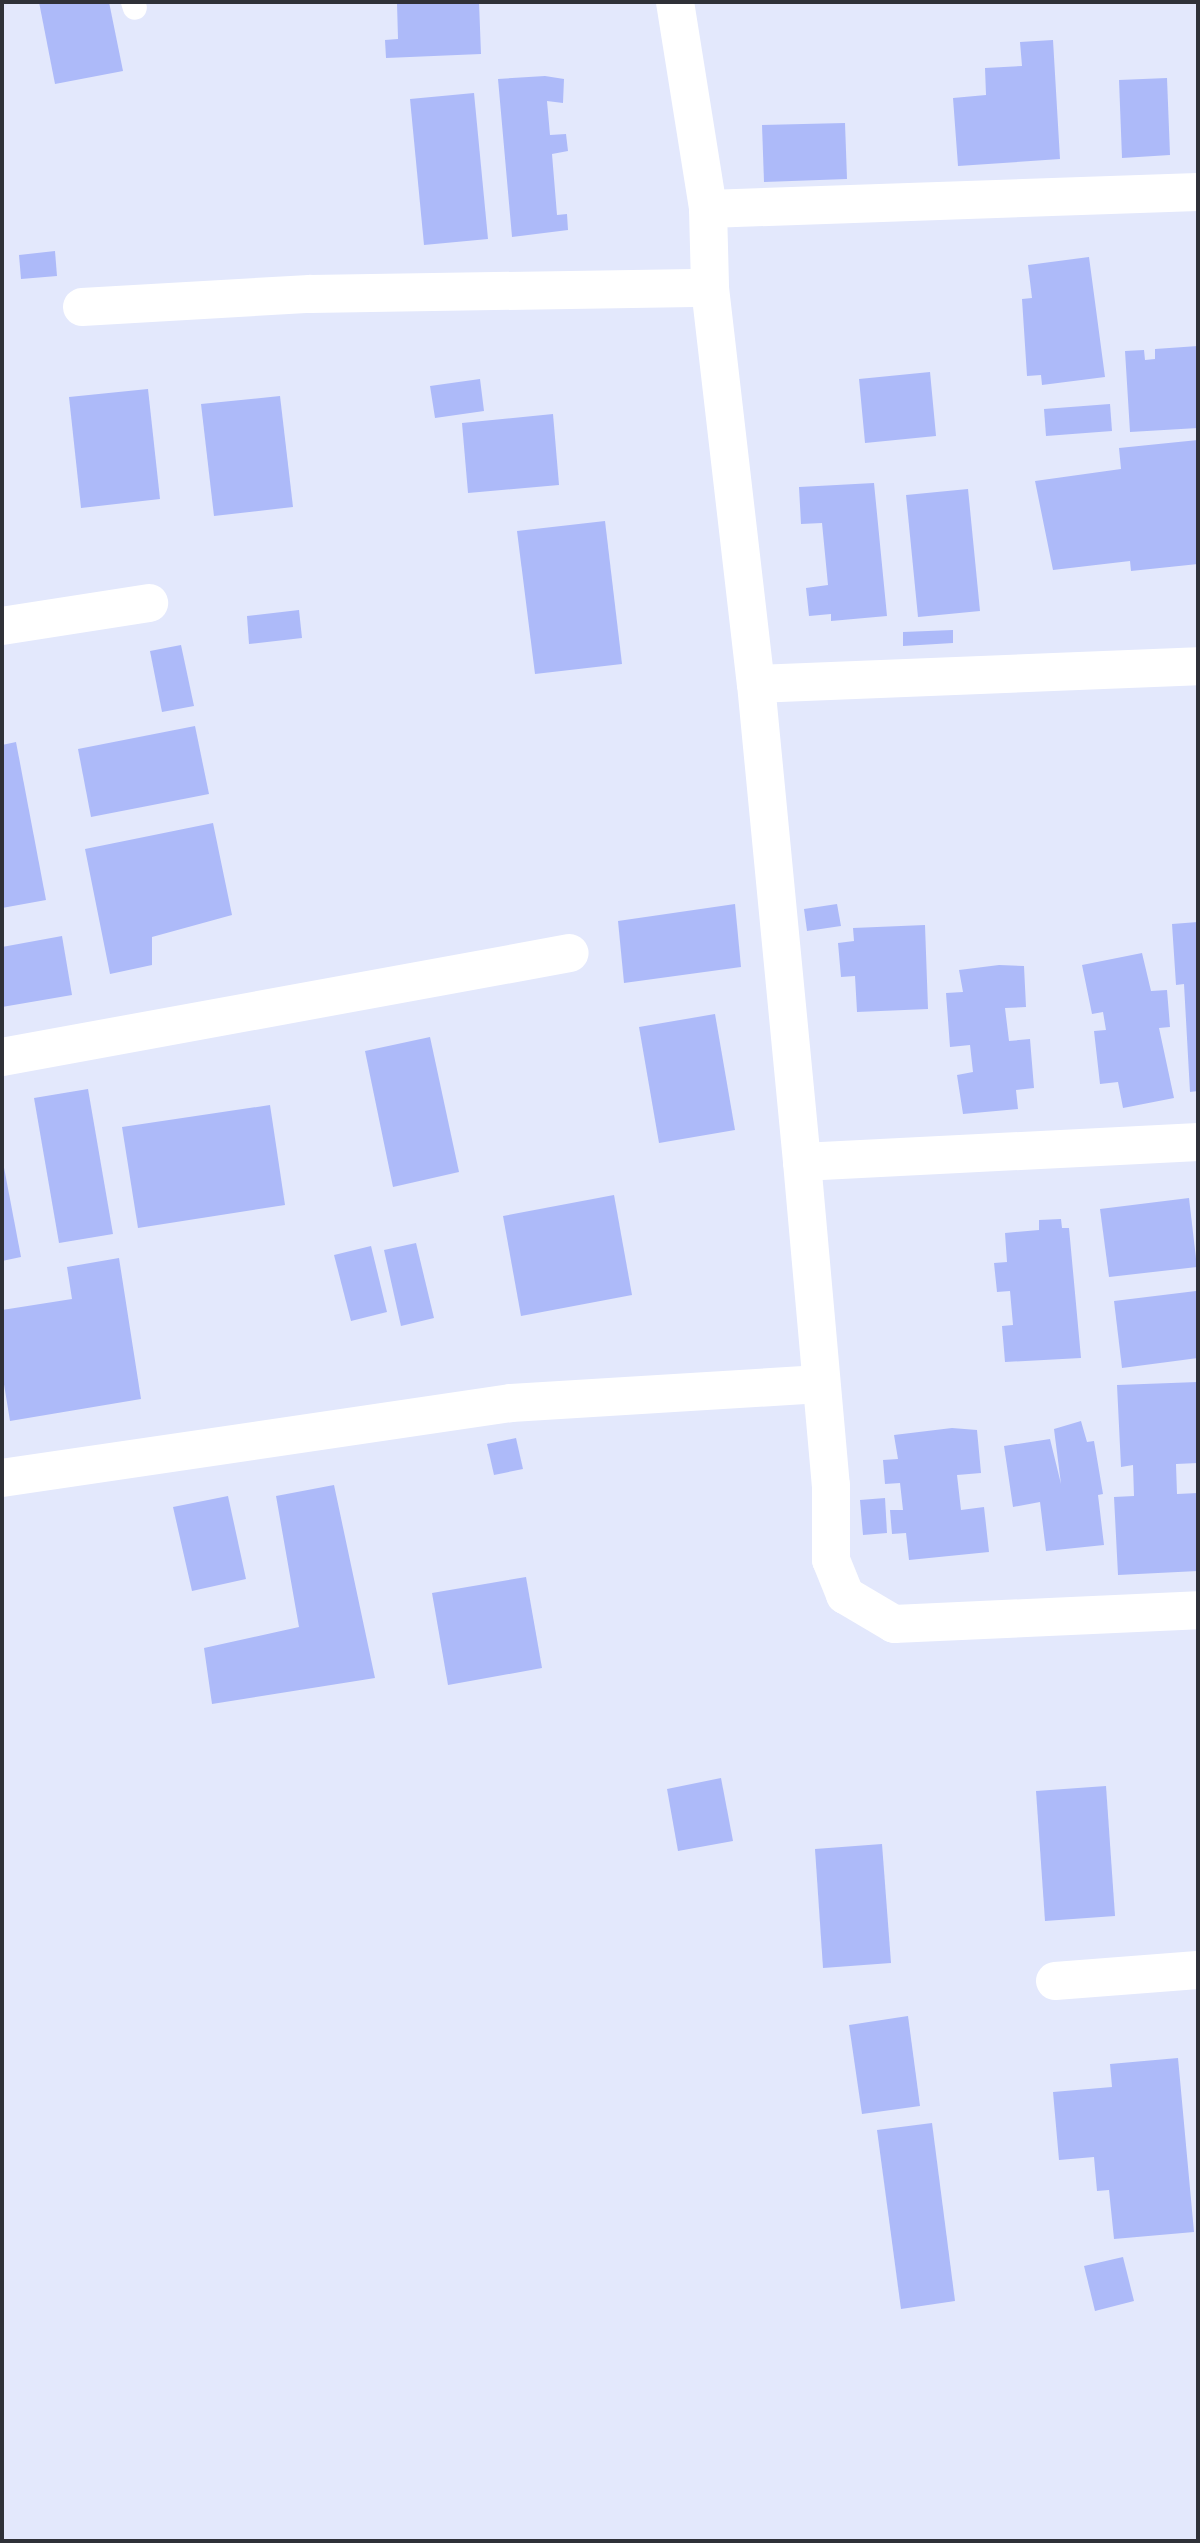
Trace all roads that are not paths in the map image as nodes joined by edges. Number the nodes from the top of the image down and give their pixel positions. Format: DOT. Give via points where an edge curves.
graph roads {
  1 [pos="675,2"];
  2 [pos="1198,192"];
  3 [pos="708,209"];
  4 [pos="710,288"];
  5 [pos="82,307"];
  6 [pos="149,603"];
  7 [pos="2,626"];
  8 [pos="1198,666"];
  9 [pos="756,684"];
  10 [pos="570,953"];
  11 [pos="2,1057"];
  12 [pos="1198,1142"];
  13 [pos="802,1162"];
  14 [pos="820,1384"];
  15 [pos="2,1478"];
  16 [pos="1198,1610"];
  17 [pos="1198,1970"];
  18 [pos="1055,1981"];
  1 -- 3 [label="street"];
  2 -- 3 [label="street"];
  3 -- 4 [label="street"];
  4 -- 5 [label="street" via="310,294"];
  4 -- 9 [label="street"];
  6 -- 7 [label="street"];
  8 -- 9 [label="street"];
  9 -- 13 [label="street"];
  10 -- 11 [label="street"];
  12 -- 13 [label="street"];
  13 -- 14 [label="street"];
  14 -- 15 [label="street" via="511,1403"];
  14 -- 16 [label="street" via="831,1485 831,1560 845,1595 894,1624"];
  17 -- 18 [label="street"];
}
